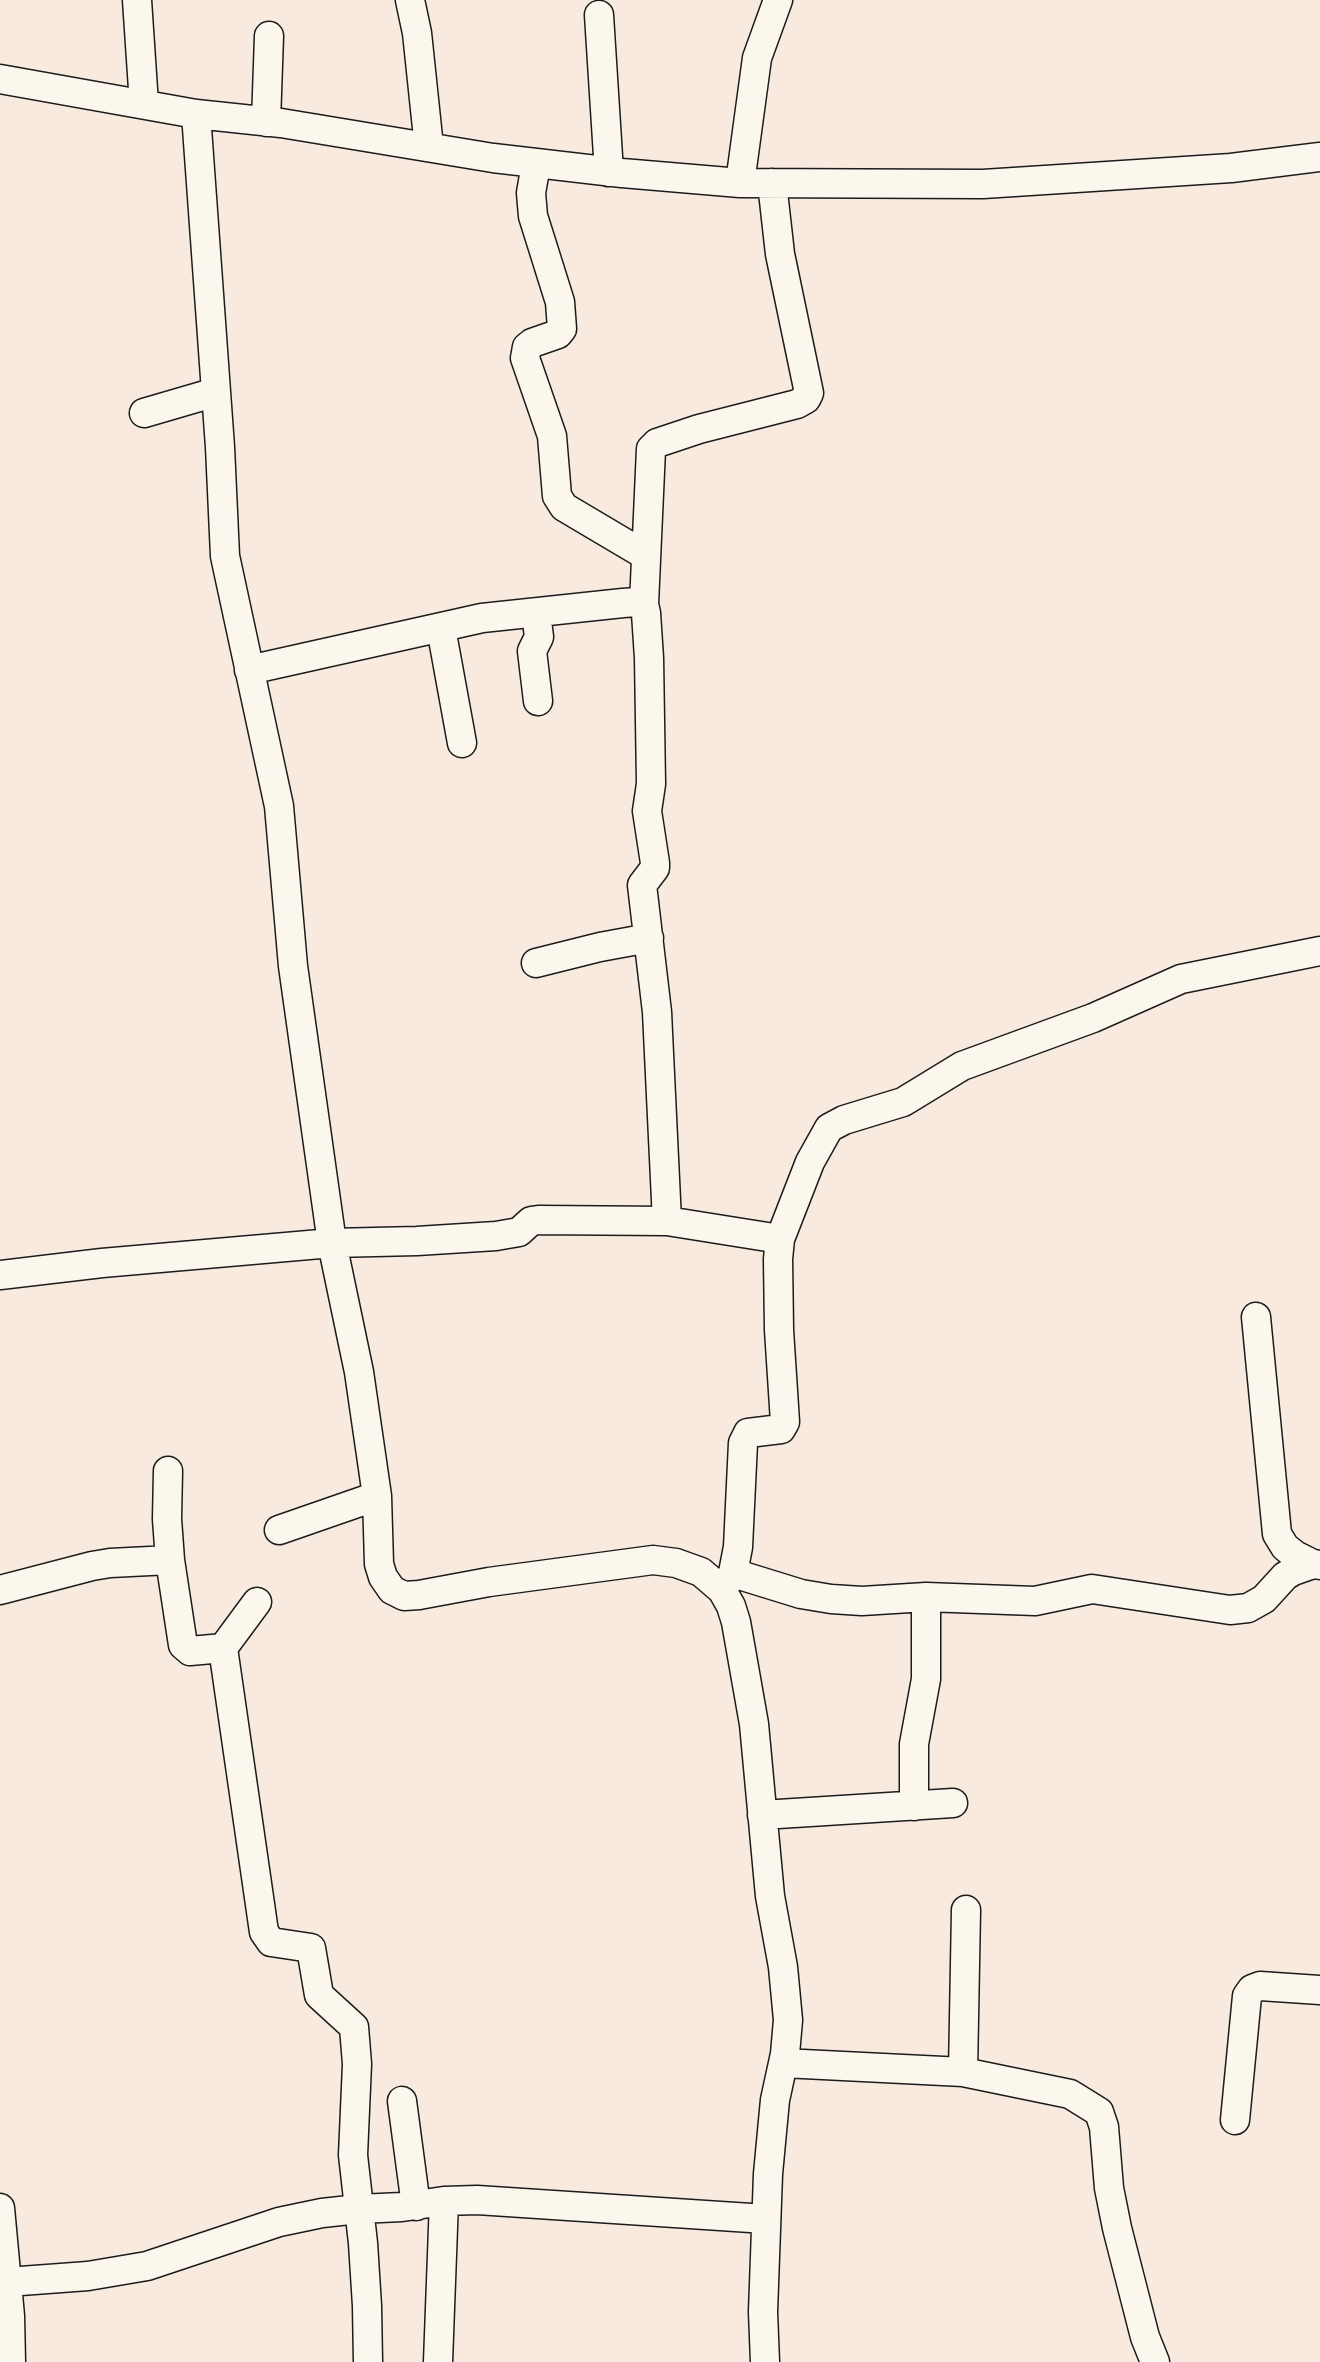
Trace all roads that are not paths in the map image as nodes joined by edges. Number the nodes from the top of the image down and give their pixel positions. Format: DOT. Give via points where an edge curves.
graph roads {
  1 [pos="137,0"];
  2 [pos="410,0"];
  3 [pos="778,0"];
  4 [pos="599,15"];
  5 [pos="269,36"];
  6 [pos="0,79"];
  7 [pos="144,104"];
  8 [pos="196,114"];
  9 [pos="266,122"];
  10 [pos="429,147"];
  11 [pos="1320,157"];
  12 [pos="536,164"];
  13 [pos="609,172"];
  14 [pos="740,182"];
  15 [pos="772,183"];
  16 [pos="216,392"];
  17 [pos="144,413"];
  18 [pos="645,555"];
  19 [pos="644,604"];
  20 [pos="536,613"];
  21 [pos="441,628"];
  22 [pos="249,670"];
  23 [pos="538,702"];
  24 [pos="462,743"];
  25 [pos="649,938"];
  26 [pos="1320,951"];
  27 [pos="536,963"];
  28 [pos="666,1221"];
  29 [pos="780,1239"];
  30 [pos="332,1242"];
  31 [pos="0,1275"];
  32 [pos="1256,1317"];
  33 [pos="168,1471"];
  34 [pos="377,1496"];
  35 [pos="279,1530"];
  36 [pos="170,1560"];
  37 [pos="1316,1564"];
  38 [pos="727,1582"];
  39 [pos="0,1590"];
  40 [pos="926,1597"];
  41 [pos="257,1602"];
  42 [pos="222,1648"];
  43 [pos="953,1803"];
  44 [pos="914,1806"];
  45 [pos="762,1815"];
  46 [pos="966,1910"];
  47 [pos="1320,1990"];
  48 [pos="784,2063"];
  49 [pos="964,2072"];
  50 [pos="402,2101"];
  51 [pos="1235,2120"];
  52 [pos="444,2201"];
  53 [pos="416,2206"];
  54 [pos="0,2208"];
  55 [pos="359,2209"];
  56 [pos="766,2219"];
  57 [pos="6,2282"];
  58 [pos="5,2316"];
  59 [pos="11,2362"];
  60 [pos="368,2362"];
  61 [pos="438,2362"];
  62 [pos="765,2362"];
  63 [pos="1155,2362"];
  1 -- 7 [label="street"];
  2 -- 10 [label="street" via="417,33"];
  3 -- 14 [label="street" via="758,58"];
  4 -- 13 [label="street"];
  5 -- 9 [label="street"];
  6 -- 7 [label="street"];
  7 -- 8 [label="street"];
  8 -- 9 [label="street"];
  8 -- 16 [label="street"];
  9 -- 10 [label="street"];
  10 -- 12 [label="street"];
  11 -- 15 [label="street" via="1222,169 983,184"];
  12 -- 13 [label="street"];
  12 -- 18 [label="street" via="531,193 533,216 560,302 562,329 558,334 532,343 527,347 525,358 552,436 556,496 564,507"];
  13 -- 14 [label="street"];
  14 -- 15 [label="street"];
  15 -- 18 [label="street" via="780,254 810,393 797,404 699,429 651,448"];
  16 -- 17 [label="street"];
  16 -- 22 [label="street" via="225,556"];
  18 -- 19 [label="street"];
  19 -- 20 [label="street" via="624,603"];
  19 -- 25 [label="street" via="649,658 651,784 647,811 655,863 655,868 642,884"];
  20 -- 21 [label="street" via="482,618"];
  20 -- 23 [label="street" via="539,637 532,651"];
  21 -- 22 [label="street"];
  21 -- 24 [label="street"];
  22 -- 30 [label="street" via="279,806 293,966"];
  25 -- 27 [label="street"];
  25 -- 28 [label="street" via="657,1012"];
  26 -- 29 [label="street" via="1181,979 1093,1018 962,1066 903,1102 844,1120 829,1128 810,1162"];
  28 -- 29 [label="street"];
  28 -- 30 [label="street" via="538,1220 531,1221 519,1232 496,1236"];
  29 -- 38 [label="street" via="779,1330 786,1422 781,1429 748,1432 743,1443 738,1547"];
  30 -- 31 [label="street"];
  30 -- 34 [label="street" via="359,1372"];
  32 -- 37 [label="street" via="1277,1534 1295,1555"];
  33 -- 36 [label="street"];
  34 -- 35 [label="street"];
  34 -- 38 [label="street" via="379,1564 392,1590 404,1596 653,1560 676,1563"];
  36 -- 39 [label="street" via="92,1566"];
  36 -- 42 [label="street" via="186,1649"];
  37 -- 40 [label="street" via="1285,1576 1264,1599 1248,1608 1230,1610 1092,1589 1034,1600"];
  38 -- 40 [label="street" via="831,1599 862,1601"];
  38 -- 45 [label="street" via="754,1724"];
  40 -- 44 [label="street" via="926,1679 914,1744"];
  41 -- 42 [label="street"];
  42 -- 55 [label="street" via="264,1932 271,1942 311,1948 319,1995 354,2027 357,2064 353,2155"];
  43 -- 44 [label="street"];
  44 -- 45 [label="street"];
  45 -- 48 [label="street" via="788,2020"];
  46 -- 49 [label="street"];
  47 -- 51 [label="street" via="1260,1986 1247,1996"];
  48 -- 49 [label="street"];
  48 -- 56 [label="street" via="775,2100"];
  49 -- 63 [label="street" via="1070,2094 1099,2112 1104,2127 1109,2188 1117,2228 1145,2337"];
  50 -- 53 [label="street"];
  52 -- 53 [label="street"];
  52 -- 56 [label="street" via="477,2200"];
  52 -- 61 [label="street"];
  53 -- 55 [label="street"];
  54 -- 57 [label="street"];
  55 -- 57 [label="street" via="279,2222 147,2266 88,2276"];
  55 -- 60 [label="street"];
  56 -- 62 [label="street"];
  57 -- 58 [label="street"];
  58 -- 59 [label="street"];
}
